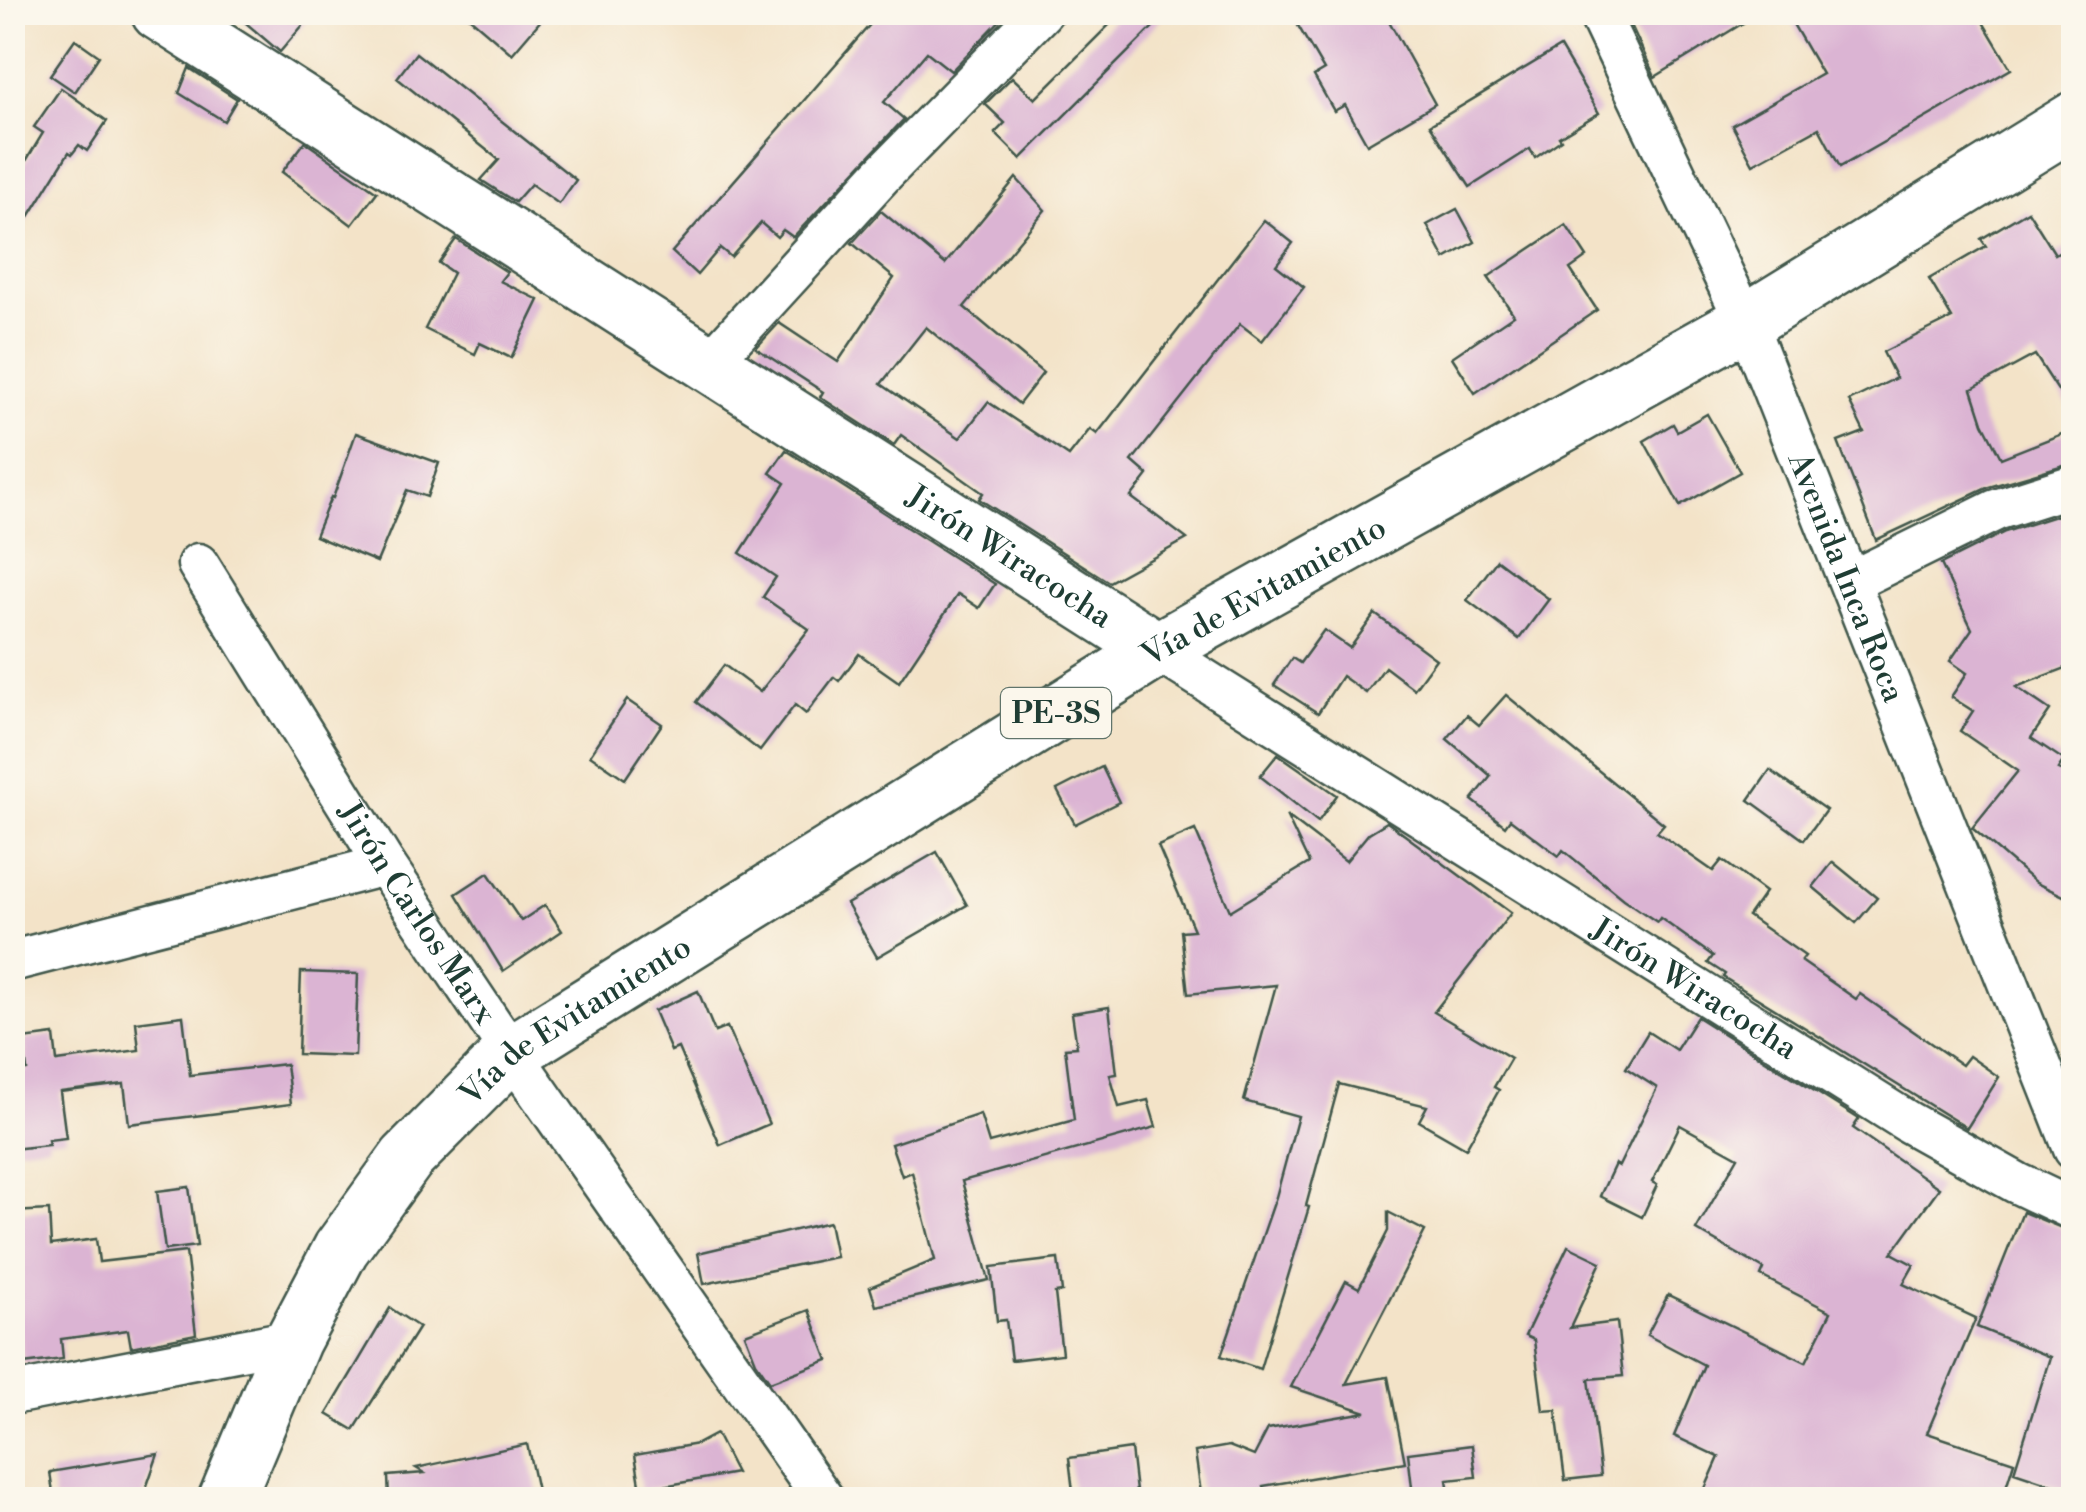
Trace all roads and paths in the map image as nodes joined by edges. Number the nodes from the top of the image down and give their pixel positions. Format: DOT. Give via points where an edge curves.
graph roads {
  1 [pos="159,12"];
  2 [pos="1042,12"];
  3 [pos="1598,12"];
  4 [pos="2074,120"];
  5 [pos="1746,322"];
  6 [pos="708,365"];
  7 [pos="2074,485"];
  8 [pos="198,564"];
  9 [pos="1850,582"];
  10 [pos="1157,650"];
  11 [pos="385,865"];
  12 [pos="12,962"];
  13 [pos="511,1053"];
  14 [pos="2074,1148"];
  15 [pos="2074,1210"];
  16 [pos="294,1340"];
  17 [pos="12,1394"];
  18 [pos="226,1500"];
  19 [pos="824,1500"];
  1 -- 6 [label="main road, Jirón Wiracocha"];
  2 -- 6 [label="street"];
  3 -- 5 [label="street, Avenida Inca Roca"];
  4 -- 5 [label="main road, Vía de Evitamiento / PE-3S"];
  5 -- 9 [label="street, Avenida Inca Roca"];
  5 -- 10 [label="main road, Vía de Evitamiento / PE-3S"];
  6 -- 10 [label="main road, Jirón Wiracocha"];
  7 -- 9 [label="street" via="1996,510"];
  8 -- 11 [label="street, Jirón Carlos Marx"];
  9 -- 14 [label="street, Avenida Inca Roca"];
  10 -- 13 [label="main road, Vía de Evitamiento / PE-3S"];
  10 -- 15 [label="street, Jirón Wiracocha" via="1908,1122"];
  11 -- 12 [label="street"];
  11 -- 13 [label="street, Jirón Carlos Marx"];
  13 -- 16 [label="main road, Vía de Evitamiento / PE-3S" via="407,1158 340,1249"];
  13 -- 19 [label="street, Jirón Carlos Marx"];
  16 -- 17 [label="street"];
  16 -- 18 [label="main road, Vía de Evitamiento / PE-3S"];
}
